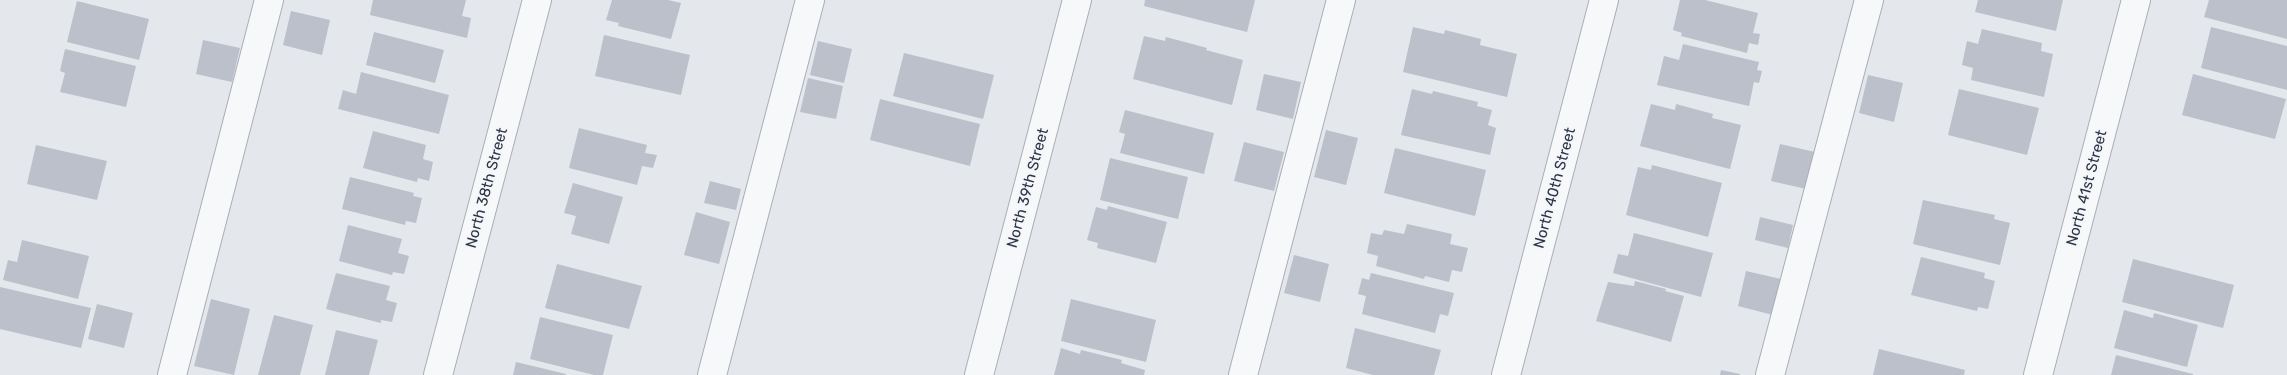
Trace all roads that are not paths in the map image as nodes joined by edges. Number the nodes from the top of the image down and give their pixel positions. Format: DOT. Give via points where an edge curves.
graph roads {
  1 [pos="269,0"];
  2 [pos="536,0"];
  3 [pos="810,0"];
  4 [pos="1077,0"];
  5 [pos="1341,0"];
  6 [pos="1604,0"];
  7 [pos="1869,0"];
  8 [pos="2136,0"];
  9 [pos="172,375"];
  10 [pos="438,375"];
  11 [pos="712,375"];
  12 [pos="979,375"];
  13 [pos="1243,375"];
  14 [pos="1506,375"];
  15 [pos="1770,375"];
  16 [pos="2038,375"];
  1 -- 9 [label="street"];
  2 -- 10 [label="street, North 38th Street"];
  3 -- 11 [label="street"];
  4 -- 12 [label="street, North 39th Street"];
  5 -- 13 [label="street"];
  6 -- 14 [label="street, North 40th Street"];
  7 -- 15 [label="street"];
  8 -- 16 [label="street, North 41st Street"];
}
